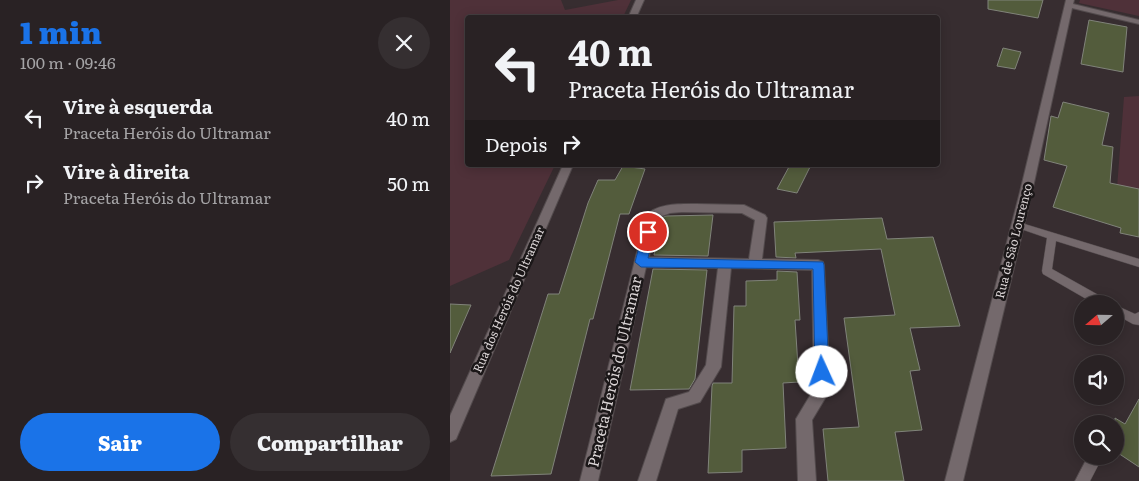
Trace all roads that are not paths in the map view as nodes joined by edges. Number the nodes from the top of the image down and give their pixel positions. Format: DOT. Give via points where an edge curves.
graph roads {
  1 [pos="640,0"];
  2 [pos="1069,2"];
  3 [pos="633,15"];
  4 [pos="1139,22"];
  5 [pos="567,167"];
  6 [pos="1018,226"];
  7 [pos="1052,236"];
  8 [pos="641,262"];
  9 [pos="725,263"];
  10 [pos="755,263"];
  11 [pos="1139,264"];
  12 [pos="1089,295"];
  13 [pos="1124,314"];
  14 [pos="1139,317"];
  15 [pos="450,434"];
  16 [pos="1091,465"];
  17 [pos="589,481"];
  18 [pos="647,481"];
  19 [pos="807,481"];
  20 [pos="954,481"];
  21 [pos="1082,481"];
  1 -- 3 [label="street"];
  2 -- 4 [label="street"];
  2 -- 6 [label="street, Rua de São Lourenço"];
  5 -- 15 [label="street, Rua dos Heróis do Ultramar"];
  6 -- 7 [label="lane"];
  6 -- 20 [label="street, Rua de São Lourenço"];
  7 -- 11 [label="lane"];
  7 -- 12 [label="lane" via="1047,271"];
  8 -- 9 [label="street, Praceta Heróis do Ultramar"];
  8 -- 10 [label="street, Praceta Heróis do Ultramar" via="652,216 657,212 744,209 761,218"];
  8 -- 17 [label="street, Praceta Heróis do Ultramar"];
  9 -- 10 [label="street, Praceta Heróis do Ultramar"];
  9 -- 18 [label="street" via="713,367 694,397 672,404"];
  10 -- 19 [label="street, Praceta Heróis do Ultramar" via="818,265 822,390 804,420"];
  13 -- 14 [label="lane" via="1137,321"];
  16 -- 21 [label="lane"];
}
